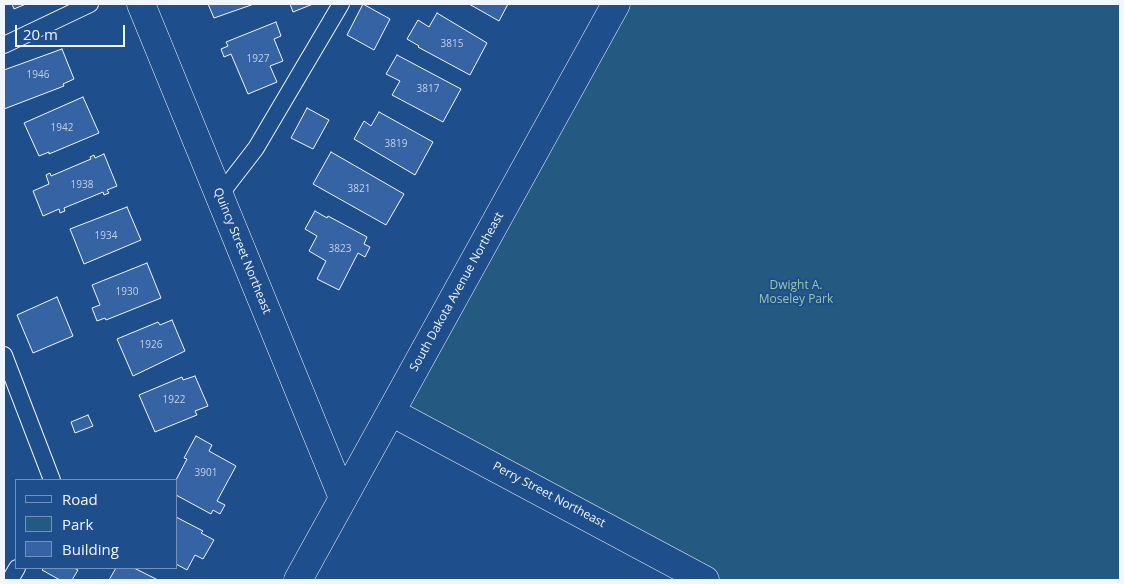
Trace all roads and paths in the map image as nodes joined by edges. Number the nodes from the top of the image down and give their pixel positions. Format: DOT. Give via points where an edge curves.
graph roads {
  1 [pos="90,4"];
  2 [pos="140,4"];
  3 [pos="341,4"];
  4 [pos="616,4"];
  5 [pos="4,45"];
  6 [pos="219,196"];
  7 [pos="4,355"];
  8 [pos="391,412"];
  9 [pos="52,479"];
  10 [pos="343,498"];
  11 [pos="16,569"];
  12 [pos="10,580"];
  13 [pos="298,580"];
  14 [pos="705,580"];
  1 -- 5 [label="lane"];
  2 -- 6 [label="street, Quincy Street Northeast"];
  3 -- 6 [label="lane" via="256,148"];
  4 -- 8 [label="street, South Dakota Avenue Northeast"];
  6 -- 10 [label="street, Quincy Street Northeast"];
  7 -- 9 [label="lane"];
  8 -- 10 [label="street, South Dakota Avenue Northeast"];
  8 -- 14 [label="street, Perry Street Northeast"];
  10 -- 13 [label="street, South Dakota Avenue Northeast"];
  11 -- 12 [label="lane"];
}
